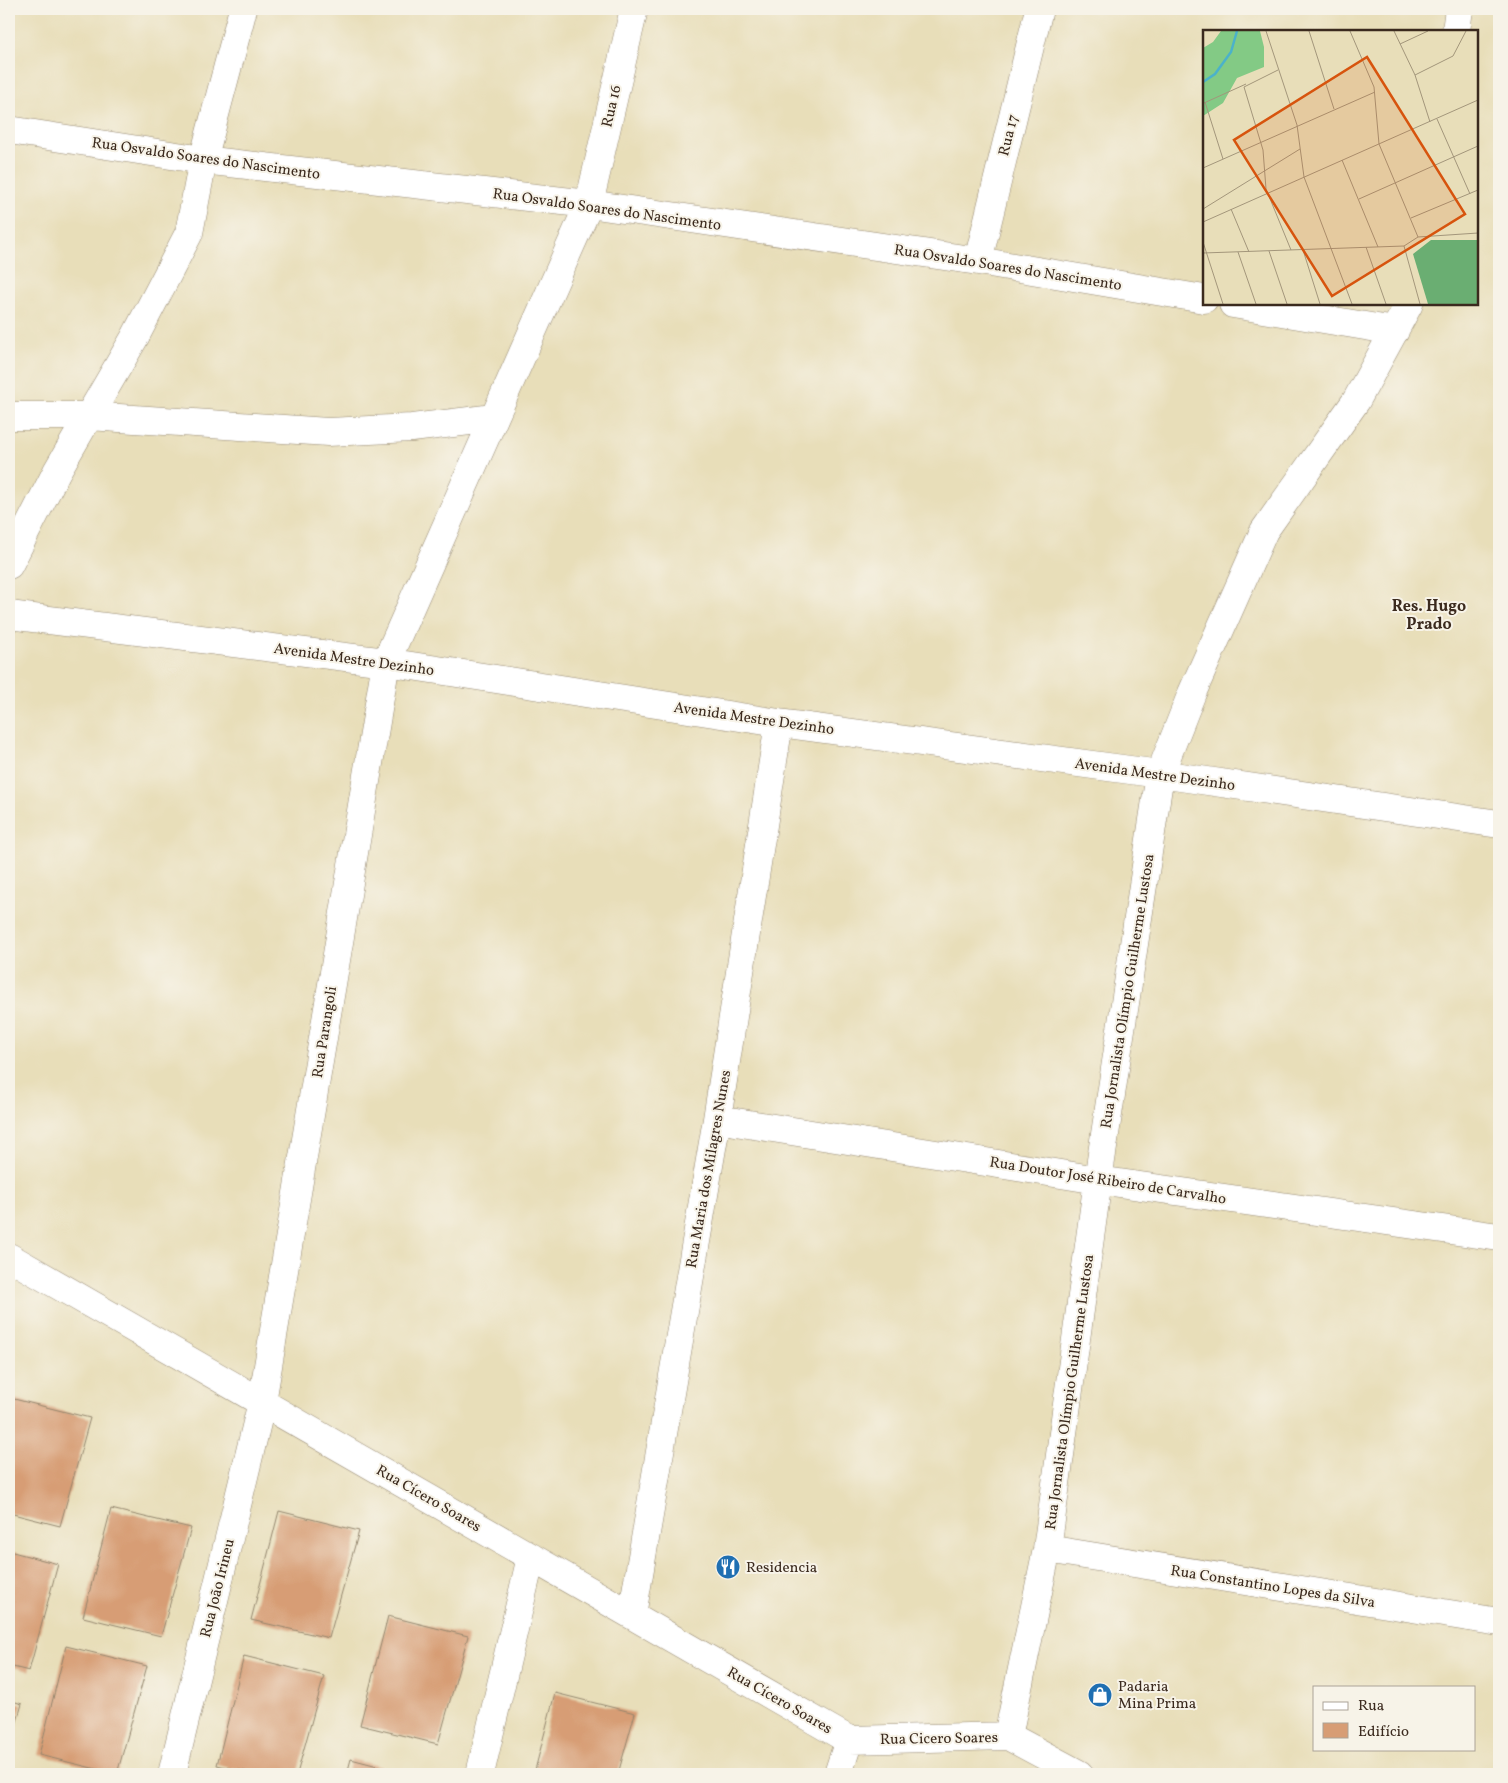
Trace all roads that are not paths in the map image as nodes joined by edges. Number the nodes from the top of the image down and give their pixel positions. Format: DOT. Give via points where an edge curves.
graph roads {
  1 [pos="243,9"];
  2 [pos="634,9"];
  3 [pos="1039,9"];
  4 [pos="1459,9"];
  5 [pos="1456,30"];
  6 [pos="9,130"];
  7 [pos="203,160"];
  8 [pos="589,204"];
  9 [pos="978,261"];
  10 [pos="1203,299"];
  11 [pos="1239,305"];
  12 [pos="1408,305"];
  13 [pos="1395,331"];
  14 [pos="9,416"];
  15 [pos="89,416"];
  16 [pos="494,418"];
  17 [pos="9,565"];
  18 [pos="9,615"];
  19 [pos="386,662"];
  20 [pos="779,723"];
  21 [pos="1160,774"];
  22 [pos="1499,824"];
  23 [pos="717,1119"];
  24 [pos="1098,1180"];
  25 [pos="1499,1237"];
  26 [pos="9,1257"];
  27 [pos="262,1402"];
  28 [pos="1047,1549"];
  29 [pos="531,1557"];
  30 [pos="632,1615"];
  31 [pos="1499,1622"];
  32 [pos="1008,1736"];
  33 [pos="849,1740"];
  34 [pos="172,1774"];
  35 [pos="480,1774"];
  36 [pos="838,1774"];
  37 [pos="1079,1774"];
  1 -- 7 [label="street"];
  2 -- 8 [label="street, Rua 16"];
  3 -- 9 [label="street, Rua 17"];
  4 -- 5 [label="street"];
  6 -- 7 [label="street, Rua Osvaldo Soares do Nascimento"];
  7 -- 8 [label="street, Rua Osvaldo Soares do Nascimento"];
  7 -- 15 [label="street" via="189,233"];
  8 -- 9 [label="street, Rua Osvaldo Soares do Nascimento"];
  8 -- 16 [label="street, Rua 16"];
  9 -- 10 [label="street, Rua Osvaldo Soares do Nascimento"];
  11 -- 13 [label="street"];
  12 -- 13 [label="street, Rua Jornalista Olímpio Guilherme Lustosa"];
  13 -- 21 [label="street, Rua Jornalista Olímpio Guilherme Lustosa" via="1356,401 1264,531"];
  14 -- 15 [label="street"];
  15 -- 16 [label="street" via="328,432 412,428"];
  15 -- 17 [label="street"];
  16 -- 19 [label="street, Rua Parangoli"];
  18 -- 19 [label="street, Avenida Mestre Dezinho"];
  19 -- 20 [label="street, Avenida Mestre Dezinho"];
  19 -- 27 [label="street, Rua Parangoli"];
  20 -- 21 [label="street, Avenida Mestre Dezinho"];
  20 -- 23 [label="street, Rua Maria dos Milagres Nunes"];
  21 -- 22 [label="street, Avenida Mestre Dezinho"];
  21 -- 24 [label="street, Rua Jornalista Olímpio Guilherme Lustosa"];
  23 -- 24 [label="street, Rua Doutor José Ribeiro de Carvalho"];
  23 -- 30 [label="street, Rua Maria dos Milagres Nunes"];
  24 -- 25 [label="street, Rua Doutor José Ribeiro de Carvalho"];
  24 -- 28 [label="street, Rua Jornalista Olímpio Guilherme Lustosa"];
  26 -- 27 [label="street, Rua Cícero Soares"];
  27 -- 29 [label="street, Rua Cícero Soares"];
  27 -- 34 [label="street, Rua João Irineu"];
  28 -- 31 [label="street, Rua Constantino Lopes da Silva"];
  28 -- 32 [label="street, Rua Jornalista Olímpio Guilherme Lustosa"];
  29 -- 30 [label="street, Rua Cícero Soares"];
  29 -- 35 [label="street"];
  30 -- 33 [label="street, Rua Cícero Soares"];
  32 -- 33 [label="street, Rua Cicero Soares"];
  32 -- 37 [label="street, Rua Cicero Soares"];
  33 -- 36 [label="street"];
}
